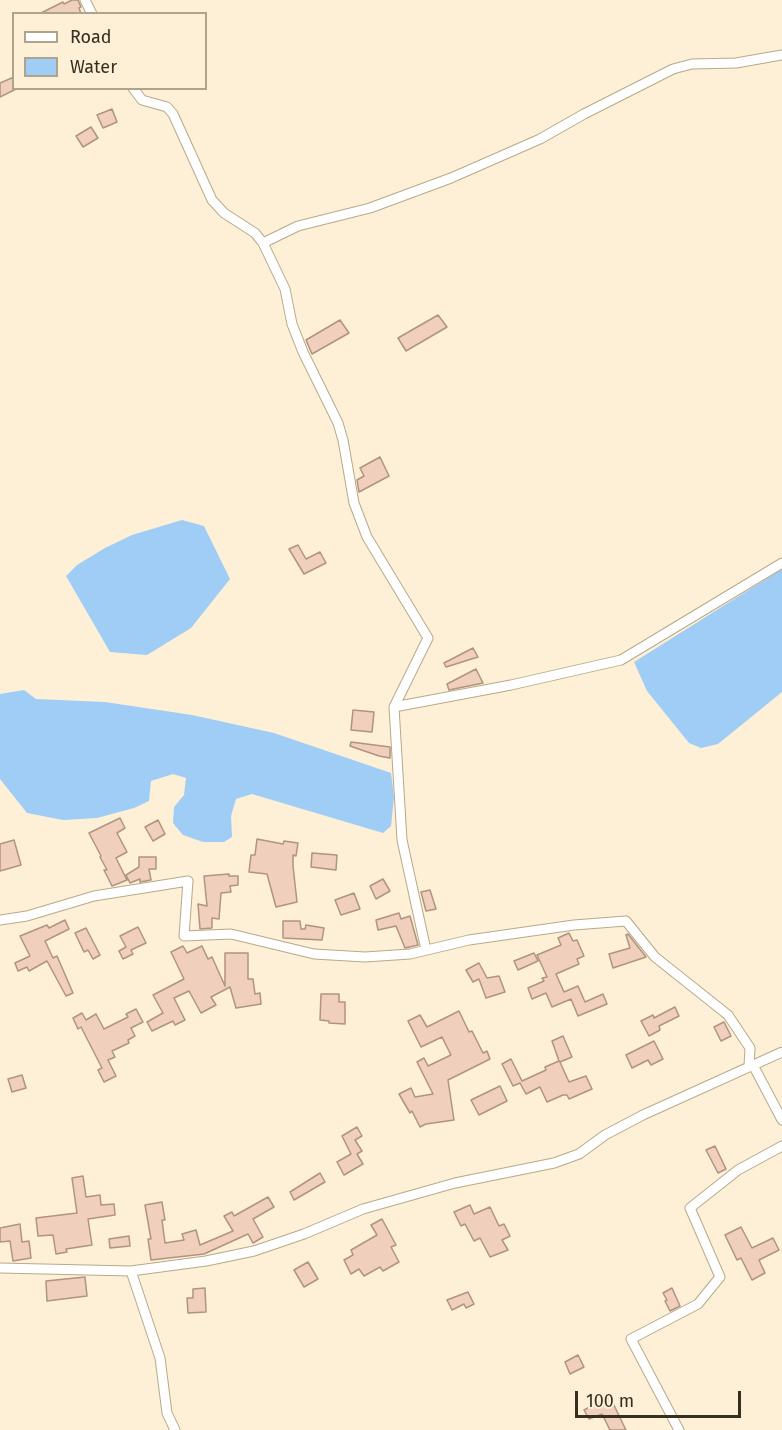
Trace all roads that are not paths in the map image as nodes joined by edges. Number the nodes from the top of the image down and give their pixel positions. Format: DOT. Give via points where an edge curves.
graph roads {
  1 [pos="782,55"];
  2 [pos="134,90"];
  3 [pos="263,243"];
  4 [pos="782,563"];
  5 [pos="394,707"];
  6 [pos="0,920"];
  7 [pos="426,950"];
  8 [pos="782,1052"];
  9 [pos="751,1066"];
  10 [pos="782,1120"];
  11 [pos="782,1146"];
  12 [pos="0,1269"];
  13 [pos="130,1271"];
  14 [pos="175,1430"];
  15 [pos="679,1430"];
  1 -- 3 [label="street" via="673,69 540,139 451,178 370,208 298,226"];
  2 -- 3 [label="street" via="142,100 167,107 173,114 212,200"];
  3 -- 5 [label="street" via="285,289 292,324 303,351 338,423 354,503 367,537 428,638"];
  4 -- 5 [label="street" via="621,660"];
  5 -- 7 [label="street" via="402,840"];
  6 -- 7 [label="street" via="94,896 188,881 184,936 231,934 314,954 364,957"];
  7 -- 9 [label="street" via="469,940 626,921 655,957 728,1015 750,1048"];
  8 -- 9 [label="street"];
  9 -- 10 [label="street"];
  9 -- 13 [label="street" via="644,1115 579,1154 554,1163 363,1209 254,1251"];
  11 -- 15 [label="street" via="738,1170 690,1208 720,1277 698,1304 631,1339"];
  12 -- 13 [label="street"];
  13 -- 14 [label="street" via="160,1358 167,1413"];
}
